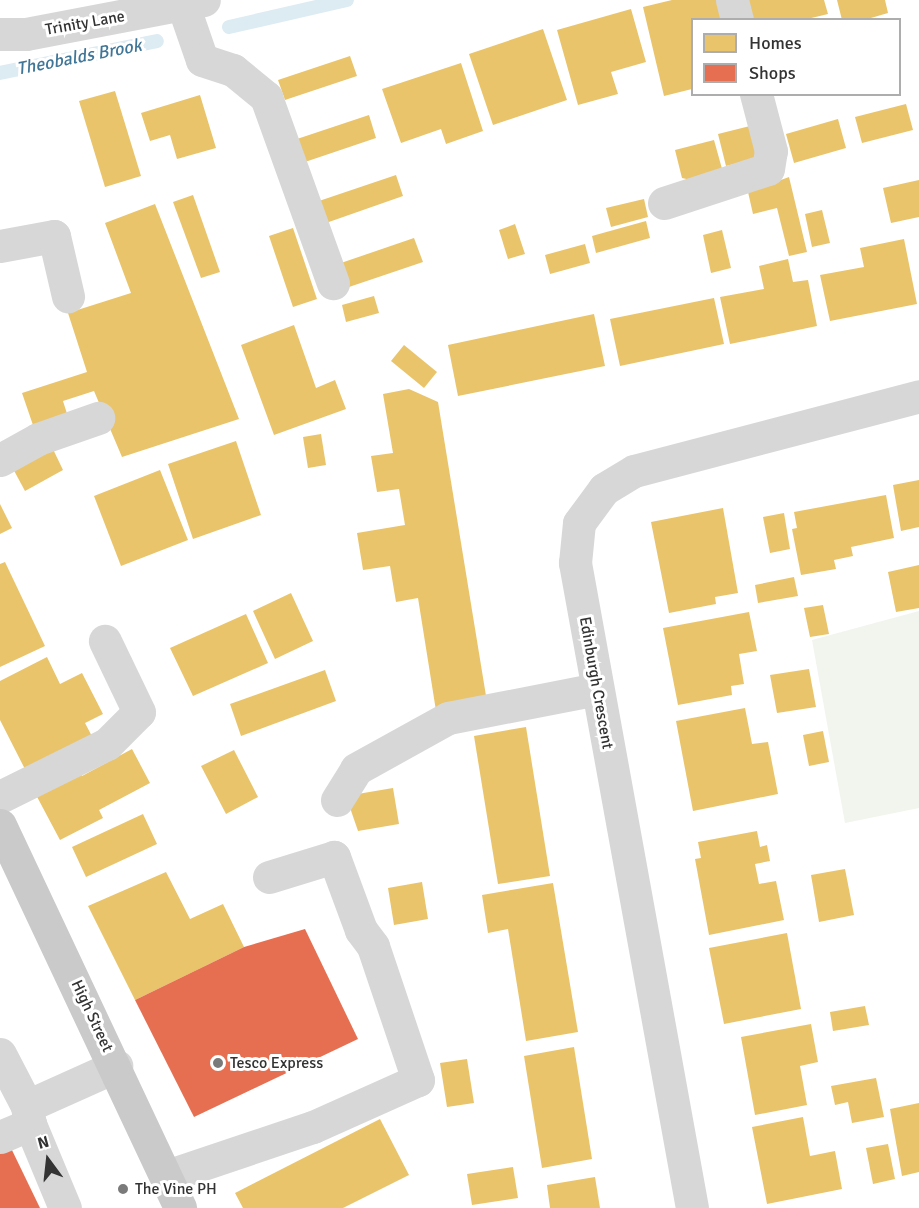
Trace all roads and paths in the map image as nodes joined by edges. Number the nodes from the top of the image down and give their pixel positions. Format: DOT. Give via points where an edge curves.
graph roads {
  1 [pos="732,0"];
  2 [pos="194,2"];
  3 [pos="736,18"];
  4 [pos="0,34"];
  5 [pos="757,96"];
  6 [pos="664,202"];
  7 [pos="0,246"];
  8 [pos="333,283"];
  9 [pos="68,296"];
  10 [pos="919,396"];
  11 [pos="98,418"];
  12 [pos="0,460"];
  13 [pos="105,641"];
  14 [pos="597,689"];
  15 [pos="0,797"];
  16 [pos="337,800"];
  17 [pos="2,832"];
  18 [pos="269,877"];
  19 [pos="0,1054"];
  20 [pos="116,1066"];
  21 [pos="29,1115"];
  22 [pos="0,1137"];
  23 [pos="167,1176"];
  24 [pos="65,1208"];
  25 [pos="180,1208"];
  26 [pos="692,1208"];
  1 -- 3 [label="street"];
  2 -- 4 [label="street, Trinity Lane" via="26,34"];
  2 -- 8 [label="street" via="202,60 233,70 266,97"];
  5 -- 6 [label="street" via="771,151 768,169"];
  7 -- 9 [label="street" via="54,236"];
  10 -- 14 [label="street, Edinburgh Crescent" via="634,471 604,489 579,523 574,549"];
  11 -- 12 [label="street" via="38,440"];
  13 -- 15 [label="street" via="139,712 106,744"];
  14 -- 16 [label="street" via="448,718 356,769"];
  14 -- 26 [label="street, Edinburgh Crescent"];
  17 -- 20 [label="main road, High Street"];
  18 -- 23 [label="street" via="334,857 361,930 373,946 418,1080 313,1127"];
  19 -- 21 [label="street"];
  20 -- 21 [label="street"];
  20 -- 23 [label="main road, High Street"];
  21 -- 22 [label="street"];
  21 -- 24 [label="street"];
  23 -- 25 [label="main road, High Street"];
}
